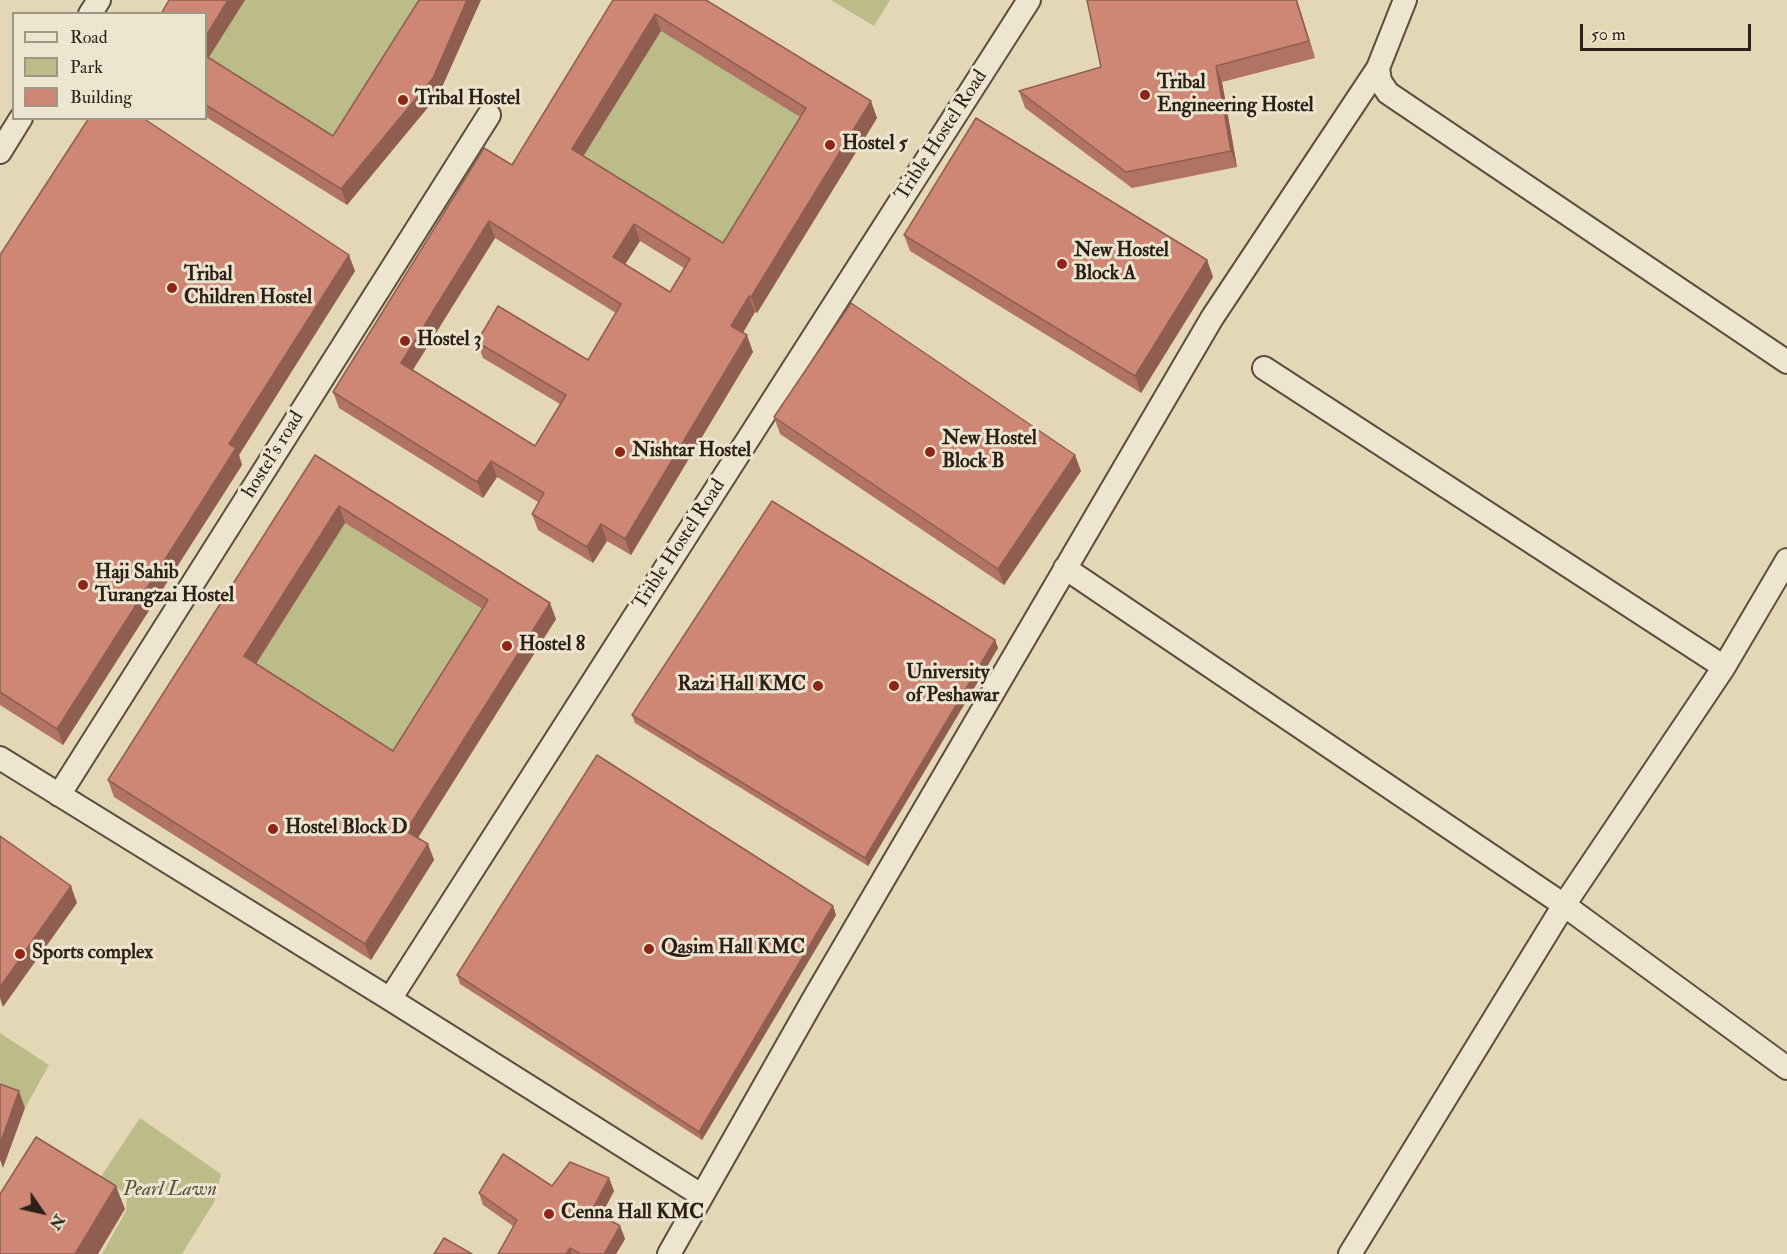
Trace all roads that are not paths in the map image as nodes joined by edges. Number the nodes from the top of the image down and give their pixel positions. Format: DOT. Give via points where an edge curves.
graph roads {
  1 [pos="1029,0"];
  2 [pos="1405,0"];
  3 [pos="1378,68"];
  4 [pos="489,115"];
  5 [pos="20,120"];
  6 [pos="0,152"];
  7 [pos="1787,362"];
  8 [pos="1264,368"];
  9 [pos="1787,560"];
  10 [pos="1065,568"];
  11 [pos="1724,667"];
  12 [pos="0,758"];
  13 [pos="59,795"];
  14 [pos="1564,905"];
  15 [pos="390,999"];
  16 [pos="1787,1068"];
  17 [pos="701,1195"];
  18 [pos="669,1254"];
  19 [pos="1350,1254"];
  1 -- 15 [label="street, Trible Hostel Road"];
  2 -- 3 [label="street"];
  3 -- 7 [label="street" via="1388,93"];
  3 -- 10 [label="street" via="1212,318"];
  4 -- 13 [label="street, hostel's road"];
  5 -- 6 [label="street"];
  8 -- 11 [label="street"];
  9 -- 11 [label="street"];
  10 -- 14 [label="street"];
  10 -- 17 [label="street"];
  11 -- 14 [label="street"];
  12 -- 13 [label="street"];
  13 -- 15 [label="street"];
  14 -- 16 [label="street"];
  14 -- 19 [label="street"];
  15 -- 17 [label="street"];
  17 -- 18 [label="street"];
}
